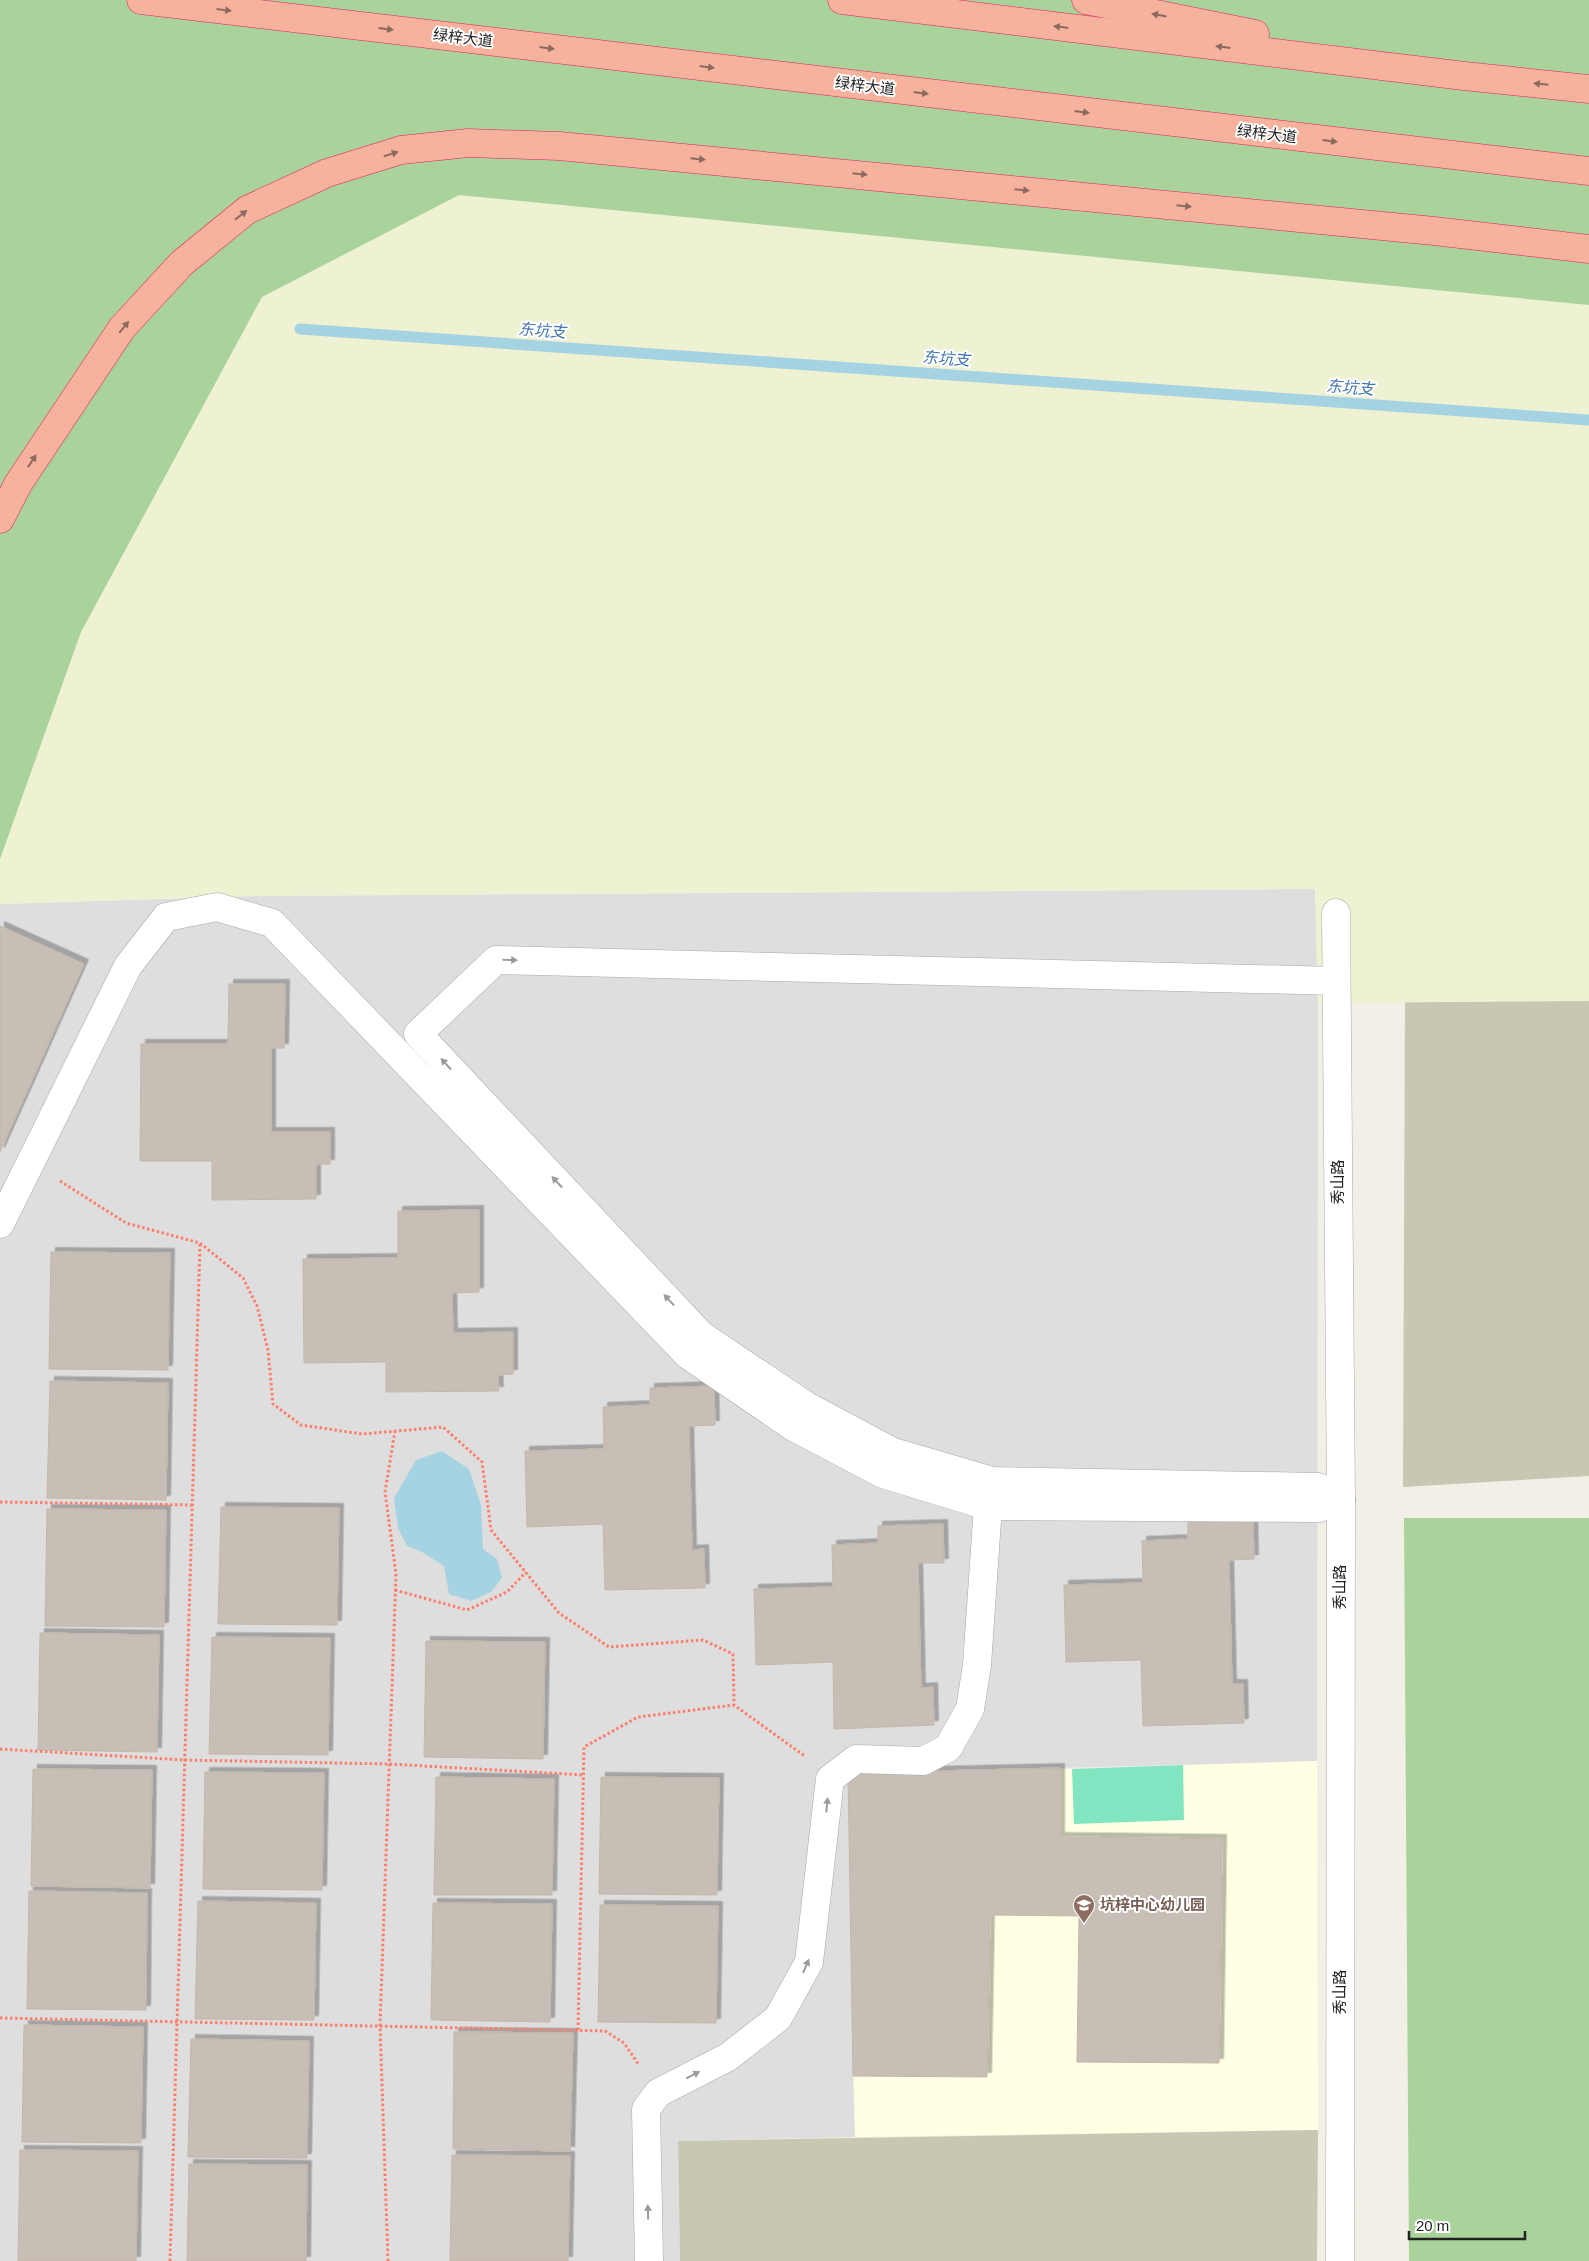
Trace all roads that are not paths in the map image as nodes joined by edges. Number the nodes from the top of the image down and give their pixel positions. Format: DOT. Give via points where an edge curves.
graph roads {
  1 [pos="141,0"];
  2 [pos="842,0"];
  3 [pos="1086,0"];
  4 [pos="1464,76"];
  5 [pos="1589,89"];
  6 [pos="1589,171"];
  7 [pos="1589,248"];
  8 [pos="18,484"];
  9 [pos="0,519"];
  10 [pos="0,526"];
  11 [pos="1336,913"];
  12 [pos="1336,981"];
  13 [pos="0,1224"];
  14 [pos="1341,1500"];
  15 [pos="988,1506"];
  16 [pos="649,2261"];
  17 [pos="1340,2261"];
  1 -- 6 [label="highway, 绿梓大道, one-way"];
  4 -- 2 [label="highway, one-way"];
  4 -- 3 [label="highway, one-way"];
  5 -- 4 [label="highway, one-way"];
  8 -- 7 [label="highway, one-way" via="122,328 182,263 247,210 326,173 400,150 468,143 559,146"];
  8 -- 9 [label="highway"];
  8 -- 10 [label="highway"];
  11 -- 12 [label="street, 秀山路"];
  12 -- 14 [label="street, 秀山路"];
  14 -- 12 [label="street, one-way" via="1318,1487 992,1481 893,1452 805,1405 702,1336 418,1034 496,960"];
  13 -- 15 [label="street" via="128,966 166,917 217,907 272,923 688,1355 792,1426 883,1474"];
  14 -- 15 [label="street" via="1318,1508"];
  14 -- 17 [label="street, 秀山路"];
  16 -- 15 [label="street, one-way" via="646,2109 658,2093 728,2057 778,2018 809,1962 830,1779 856,1759 923,1761 948,1748 970,1709"];
}
